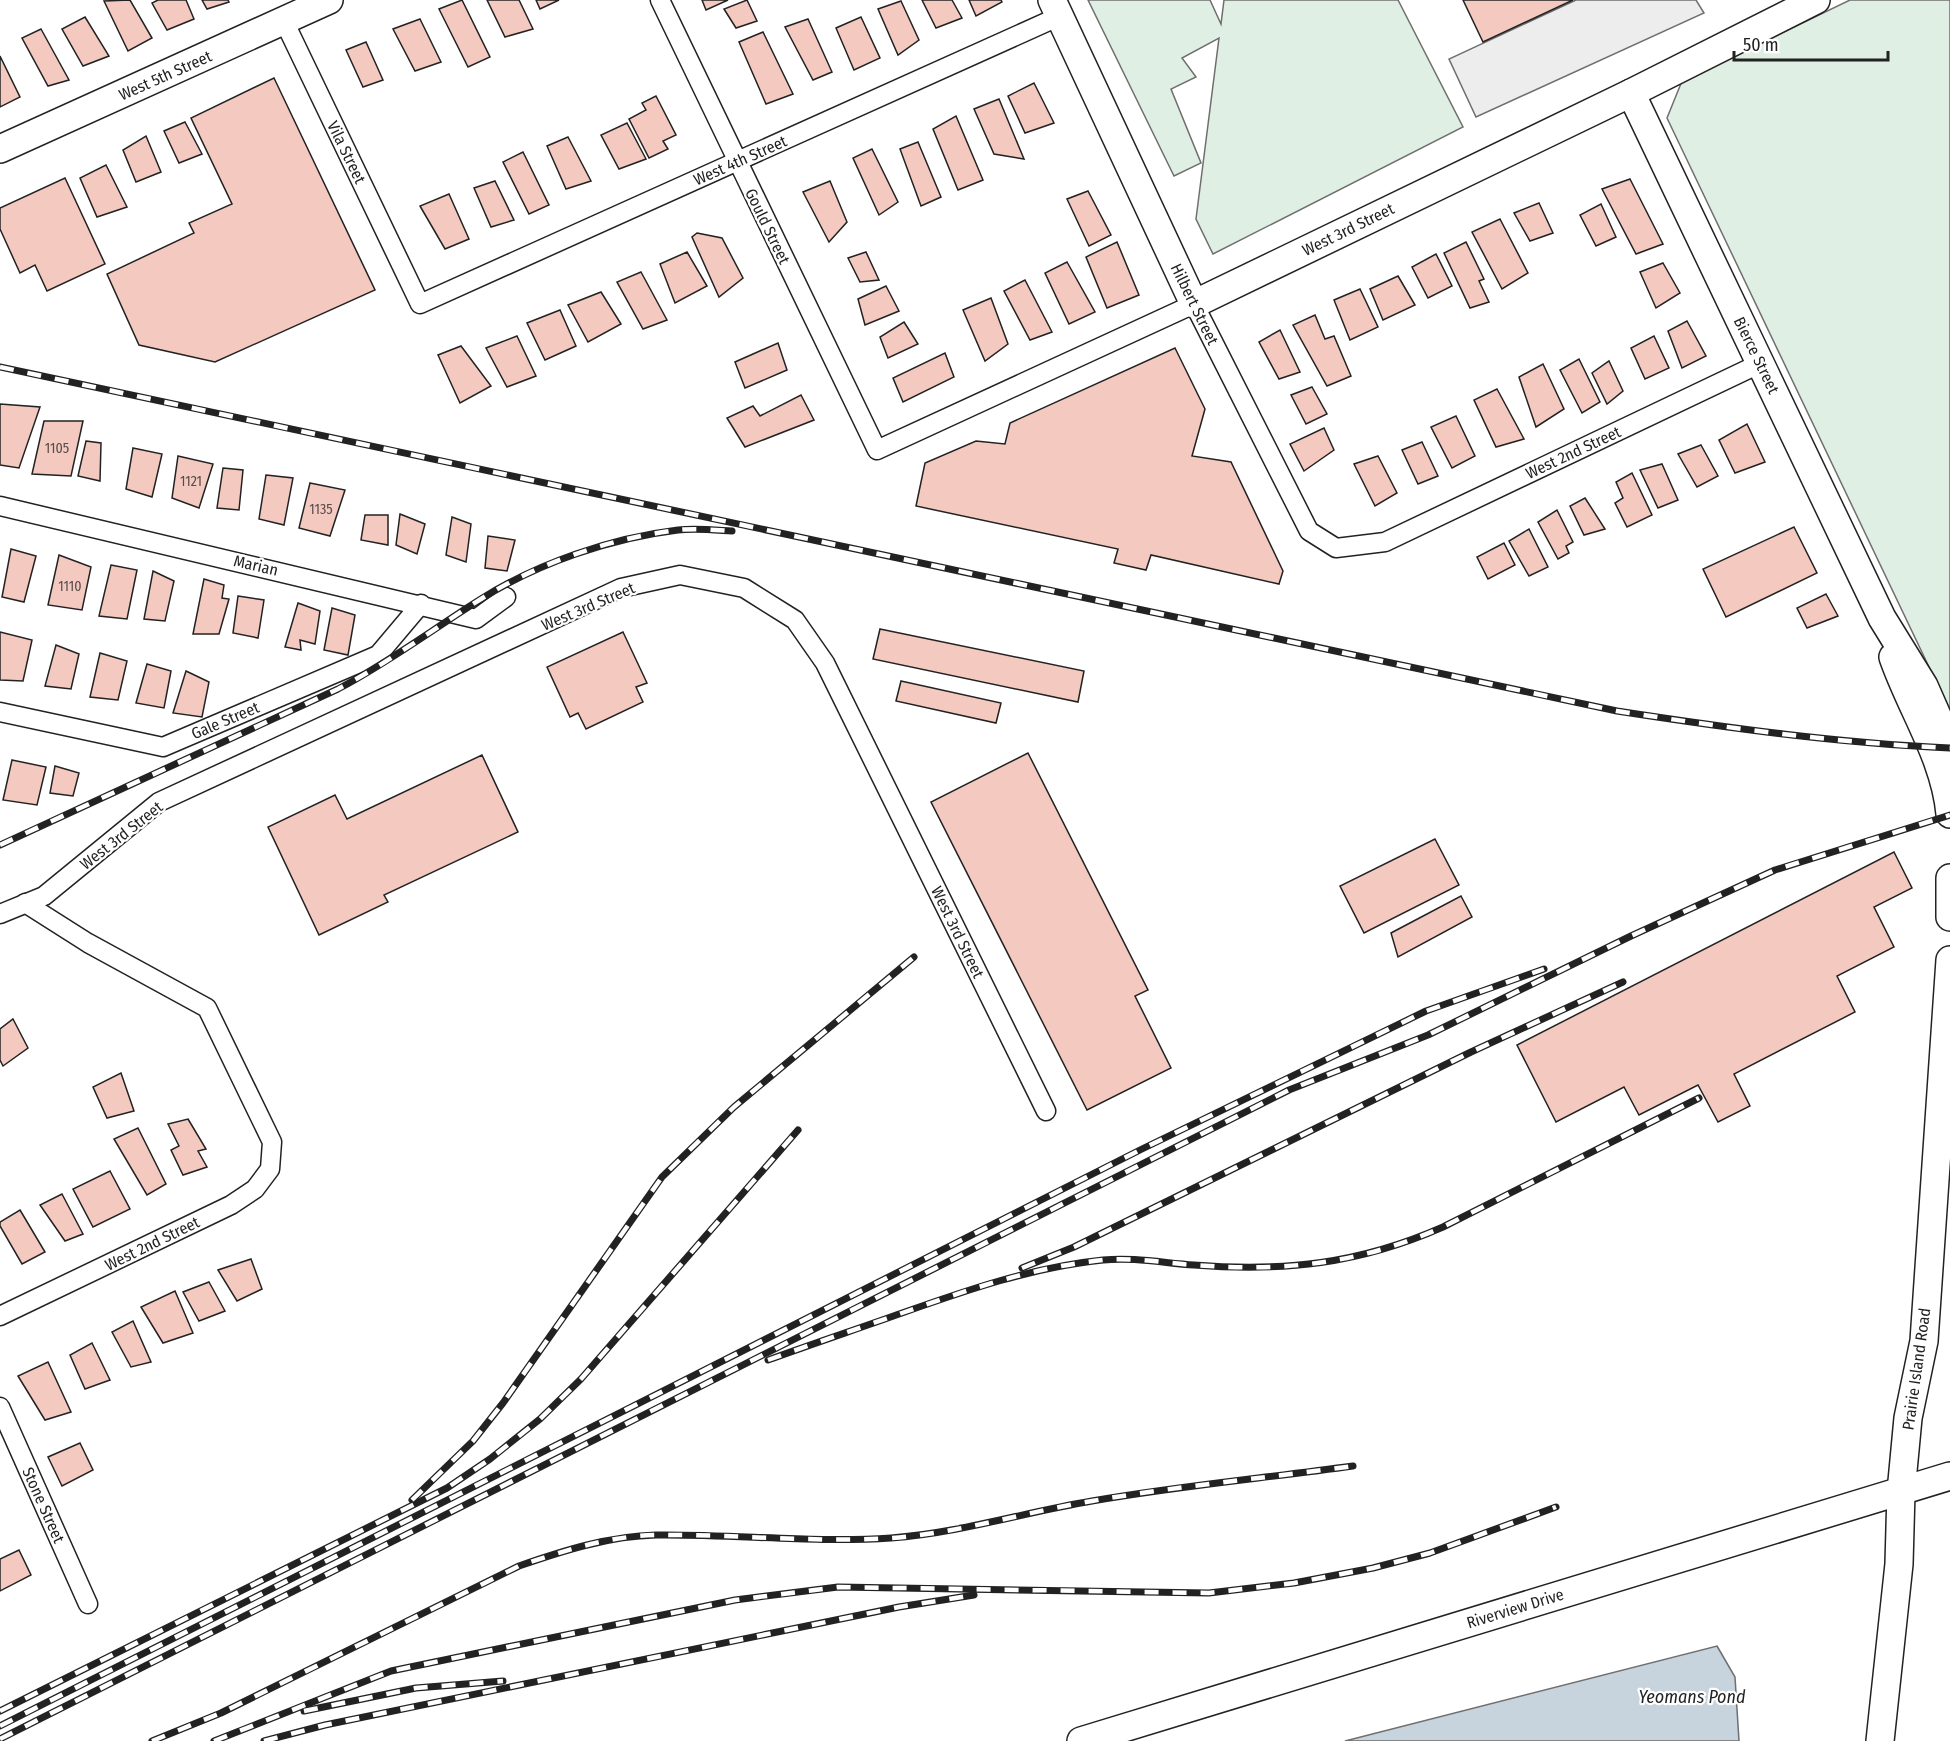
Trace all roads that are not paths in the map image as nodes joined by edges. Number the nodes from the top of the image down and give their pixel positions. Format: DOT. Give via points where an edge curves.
graph roads {
  1 [pos="330,0"];
  2 [pos="660,0"];
  3 [pos="1816,0"];
  4 [pos="1056,8"];
  5 [pos="279,11"];
  6 [pos="1631,93"];
  7 [pos="0,149"];
  8 [pos="736,162"];
  9 [pos="420,304"];
  10 [pos="1194,304"];
  11 [pos="1761,363"];
  12 [pos="877,450"];
  13 [pos="0,506"];
  14 [pos="1385,542"];
  15 [pos="506,597"];
  16 [pos="421,604"];
  17 [pos="1882,618"];
  18 [pos="0,712"];
  19 [pos="1950,746"];
  20 [pos="1950,814"];
  21 [pos="1950,878"];
  22 [pos="25,903"];
  23 [pos="0,914"];
  24 [pos="1950,917"];
  25 [pos="1950,960"];
  26 [pos="1046,1111"];
  27 [pos="0,1316"];
  28 [pos="0,1407"];
  29 [pos="1950,1476"];
  30 [pos="1901,1492"];
  31 [pos="88,1604"];
  32 [pos="1081,1741"];
  33 [pos="1880,1741"];
  1 -- 5 [label="street, West 5th Street"];
  2 -- 8 [label="street, Gould Street"];
  3 -- 6 [label="street, West 3rd Street"];
  4 -- 8 [label="street, West 4th Street"];
  4 -- 10 [label="street, Hilbert Street"];
  5 -- 7 [label="street, West 5th Street"];
  5 -- 9 [label="street, Vila Street"];
  6 -- 10 [label="street, West 3rd Street"];
  6 -- 11 [label="street, Bierce Street"];
  8 -- 9 [label="street, West 4th Street"];
  8 -- 12 [label="street, Gould Street"];
  10 -- 12 [label="street, West 3rd Street"];
  10 -- 14 [label="street, Hilbert Street" via="1309,531 1336,548"];
  11 -- 14 [label="street, West 2nd Street"];
  11 -- 17 [label="street, Bierce Street"];
  13 -- 16 [label="street, Marian"];
  15 -- 16 [label="street, Marian" via="476,619"];
  16 -- 18 [label="street, Gale Street" via="378,655 163,747"];
  17 -- 19 [label="street, Bierce Street" via="1924,686"];
  17 -- 20 [label="street, Bierce Street" via="1903,686 1932,747"];
  21 -- 24 [label="street"];
  22 -- 23 [label="street, West 3rd Street"];
  22 -- 26 [label="street, West 3rd Street" via="44,896 159,802 621,588 680,575 733,585 795,620 825,663"];
  22 -- 27 [label="street, West 2nd Street" via="88,943 207,1008 272,1142 270,1169 255,1189 231,1205"];
  25 -- 30 [label="street, Prairie Island Road" via="1924,1341 1908,1418"];
  28 -- 31 [label="street, Stone Street"];
  29 -- 30 [label="street, Riverview Drive"];
  30 -- 32 [label="street, Riverview Drive"];
  30 -- 33 [label="street, Prairie Island Road" via="1899,1564"];
}
